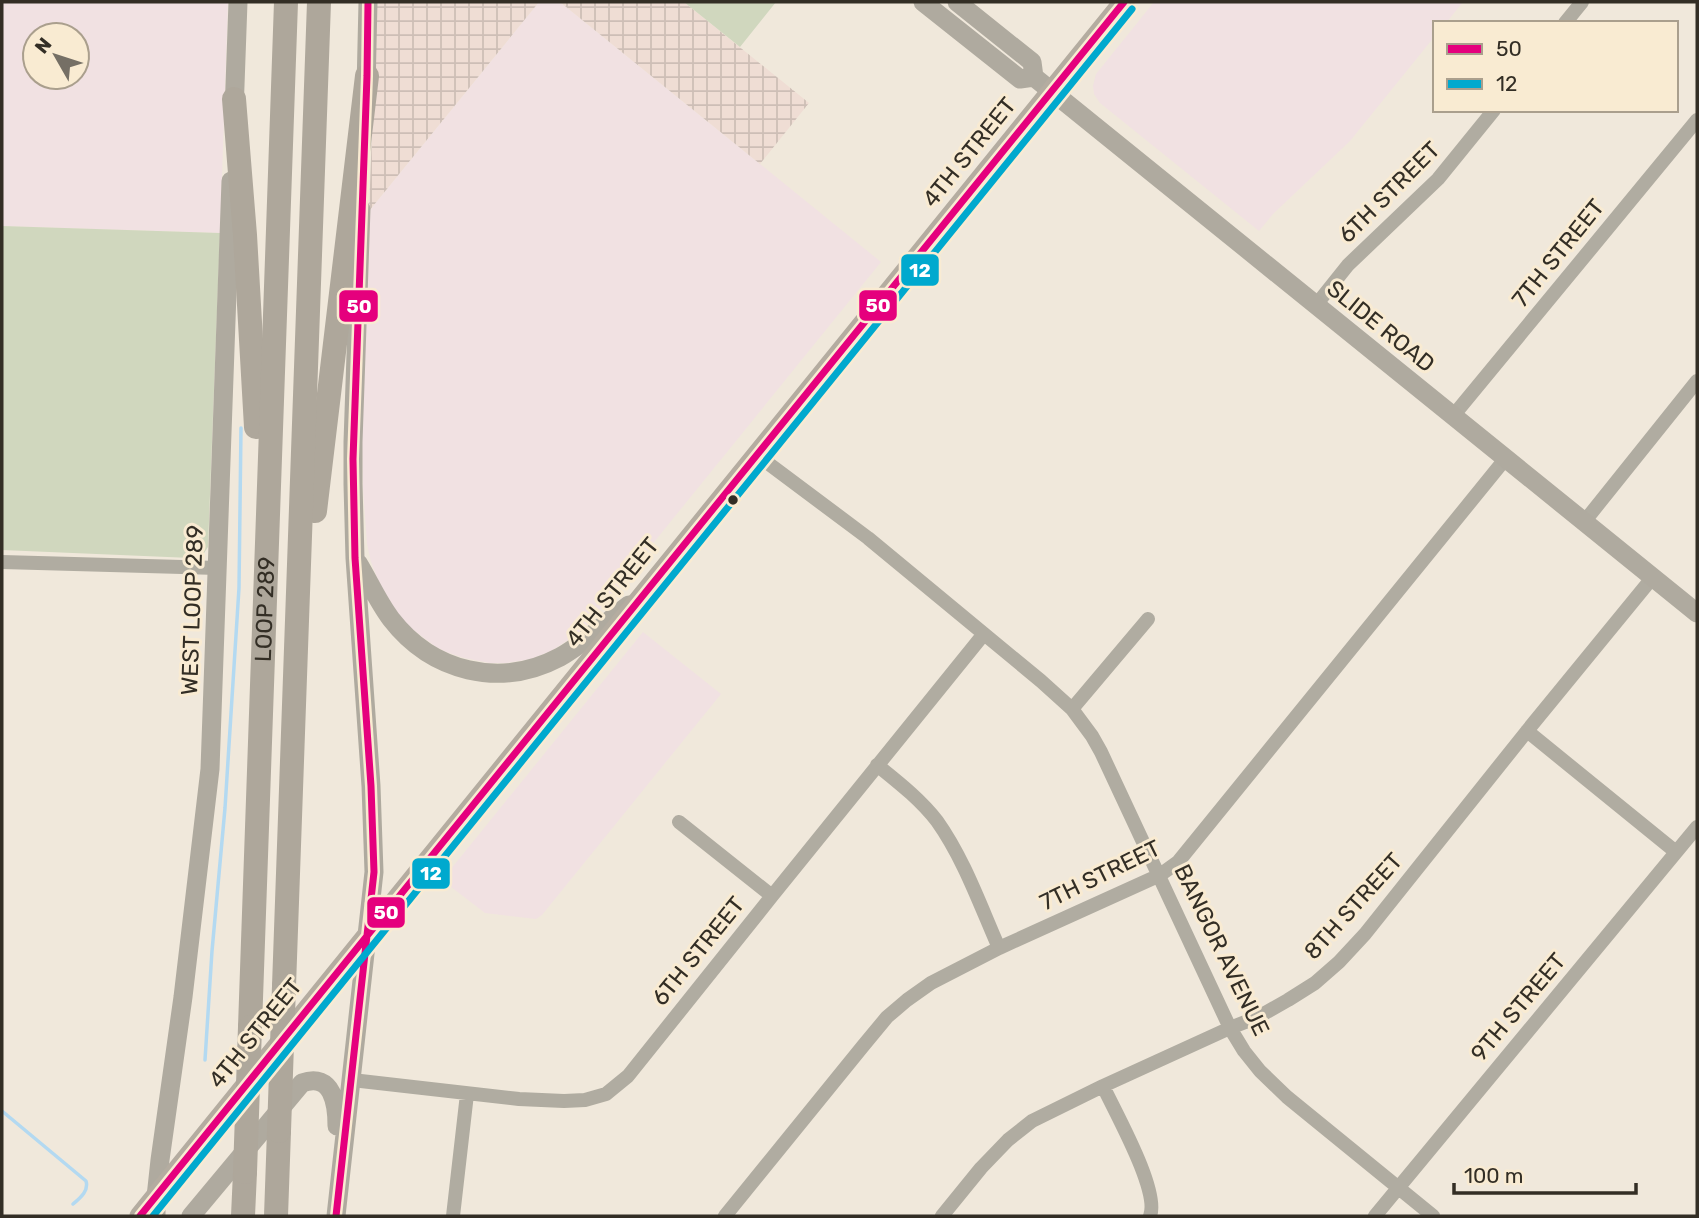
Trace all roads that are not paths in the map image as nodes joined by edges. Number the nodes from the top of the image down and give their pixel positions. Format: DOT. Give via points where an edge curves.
graph roads {
  1 [pos="238,2"];
  2 [pos="286,2"];
  3 [pos="319,2"];
  4 [pos="368,2"];
  5 [pos="922,2"];
  6 [pos="957,2"];
  7 [pos="1124,2"];
  8 [pos="1582,2"];
  9 [pos="1567,21"];
  10 [pos="367,76"];
  11 [pos="1034,77"];
  12 [pos="1052,91"];
  13 [pos="234,99"];
  14 [pos="1492,112"];
  15 [pos="1697,120"];
  16 [pos="1316,305"];
  17 [pos="1697,381"];
  18 [pos="1453,416"];
  19 [pos="757,455"];
  20 [pos="1506,458"];
  21 [pos="1584,522"];
  22 [pos="355,558"];
  23 [pos="2,562"];
  24 [pos="218,568"];
  25 [pos="1653,577"];
  26 [pos="646,591"];
  27 [pos="264,612"];
  28 [pos="1697,613"];
  29 [pos="1148,619"];
  30 [pos="984,635"];
  31 [pos="296,654"];
  32 [pos="1072,709"];
  33 [pos="1527,731"];
  34 [pos="877,765"];
  35 [pos="680,822"];
  36 [pos="1697,827"];
  37 [pos="1676,852"];
  38 [pos="1160,875"];
  39 [pos="772,895"];
  40 [pos="366,938"];
  41 [pos="999,948"];
  42 [pos="1230,1028"];
  43 [pos="352,1080"];
  44 [pos="1103,1086"];
  45 [pos="467,1094"];
  46 [pos="1398,1187"];
  47 [pos="156,1207"];
  48 [pos="337,1207"];
  49 [pos="141,1216"];
  50 [pos="191,1216"];
  51 [pos="243,1216"];
  52 [pos="276,1216"];
  53 [pos="453,1216"];
  54 [pos="725,1216"];
  55 [pos="942,1216"];
  56 [pos="1150,1216"];
  57 [pos="1375,1216"];
  58 [pos="1433,1216"];
  1 -- 13 [label="main road, WEST LOOP 289"];
  2 -- 27 [label="highway, LOOP 289"];
  3 -- 31 [label="highway, LOOP 289"];
  4 -- 10 [label="main road"];
  5 -- 11 [label="main road, SLIDE ROAD" via="1020,79"];
  6 -- 11 [label="main road, SLIDE ROAD" via="1032,62"];
  7 -- 12 [label="main road, 4TH STREET"];
  8 -- 9 [label="street"];
  10 -- 22 [label="main road" via="353,442"];
  10 -- 31 [label="highway"];
  11 -- 12 [label="main road, SLIDE ROAD"];
  12 -- 16 [label="main road, SLIDE ROAD"];
  12 -- 19 [label="main road, 4TH STREET"];
  13 -- 24 [label="main road, WEST LOOP 289"];
  13 -- 27 [label="highway"];
  14 -- 16 [label="street, 6TH STREET" via="1438,179 1348,265"];
  15 -- 18 [label="street, 7TH STREET"];
  16 -- 18 [label="main road, SLIDE ROAD"];
  17 -- 21 [label="street"];
  18 -- 20 [label="main road, SLIDE ROAD"];
  19 -- 26 [label="main road, 4TH STREET"];
  19 -- 30 [label="street, BANGOR AVENUE" via="868,538"];
  20 -- 21 [label="main road, SLIDE ROAD"];
  20 -- 38 [label="street, 7TH STREET" via="1178,862"];
  21 -- 25 [label="main road, SLIDE ROAD"];
  22 -- 26 [label="main road" via="405,635 442,661 485,674 534,668 559,657"];
  22 -- 40 [label="main road" via="372,799 374,872"];
  23 -- 24 [label="street"];
  24 -- 47 [label="main road, WEST LOOP 289" via="210,769"];
  25 -- 28 [label="main road, SLIDE ROAD"];
  25 -- 33 [label="street, 8TH STREET"];
  26 -- 40 [label="main road, 4TH STREET"];
  27 -- 51 [label="highway, LOOP 289, bridge"];
  29 -- 32 [label="street"];
  30 -- 32 [label="street, BANGOR AVENUE"];
  30 -- 34 [label="street, 6TH STREET"];
  31 -- 52 [label="highway, LOOP 289, bridge"];
  32 -- 38 [label="street, BANGOR AVENUE" via="1101,752"];
  33 -- 37 [label="street"];
  33 -- 42 [label="street, 8TH STREET" via="1339,962 1288,1000"];
  34 -- 39 [label="street, 6TH STREET"];
  34 -- 41 [label="street" via="915,797 942,829"];
  35 -- 39 [label="street"];
  36 -- 37 [label="street, 9TH STREET"];
  37 -- 46 [label="street, 9TH STREET"];
  38 -- 41 [label="street, 7TH STREET"];
  38 -- 42 [label="street, BANGOR AVENUE"];
  39 -- 45 [label="street, 6TH STREET" via="628,1076 606,1094 564,1101"];
  40 -- 43 [label="main road"];
  40 -- 47 [label="main road, 4TH STREET"];
  41 -- 54 [label="street, 7TH STREET" via="931,983 887,1017"];
  42 -- 44 [label="street, 8TH STREET"];
  42 -- 46 [label="street, BANGOR AVENUE" via="1259,1071"];
  43 -- 45 [label="street, 6TH STREET"];
  43 -- 48 [label="main road"];
  44 -- 55 [label="street, 8TH STREET" via="1032,1121 1008,1139"];
  44 -- 56 [label="street" via="1151,1195"];
  45 -- 53 [label="street"];
  46 -- 57 [label="street, 9TH STREET"];
  46 -- 58 [label="street, BANGOR AVENUE"];
  47 -- 49 [label="main road, 4TH STREET"];
  48 -- 50 [label="main road" via="337,1107 330,1089 312,1079 302,1083"];
}
